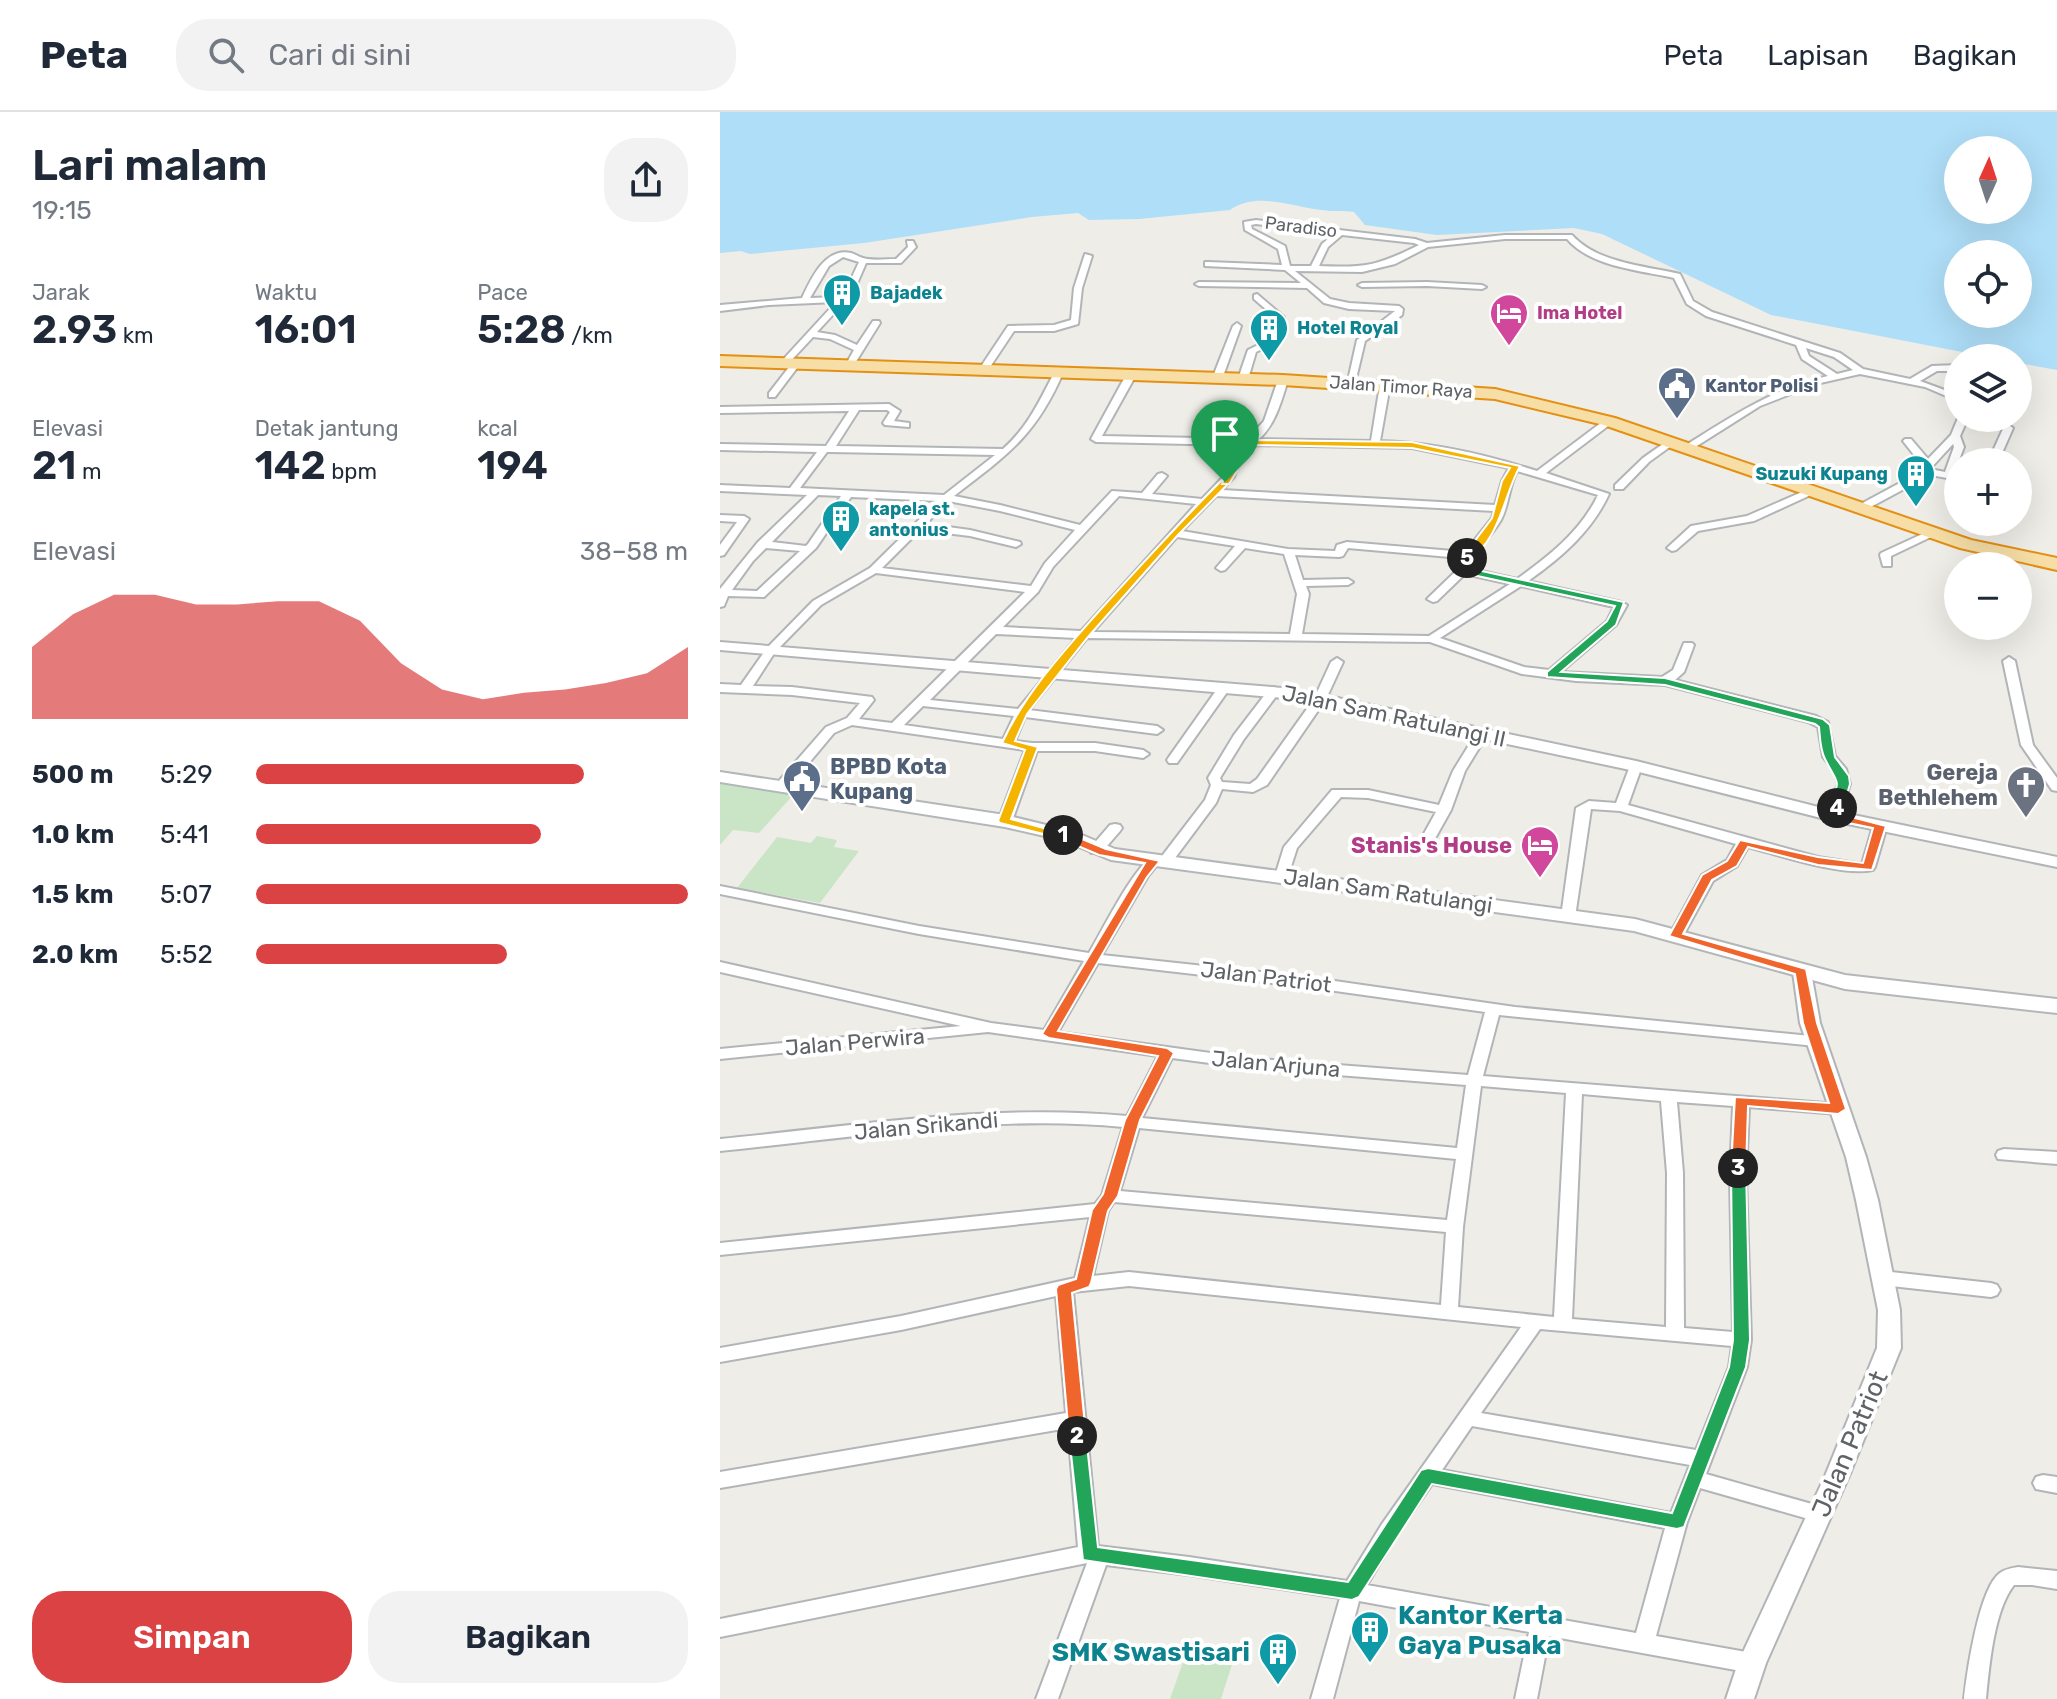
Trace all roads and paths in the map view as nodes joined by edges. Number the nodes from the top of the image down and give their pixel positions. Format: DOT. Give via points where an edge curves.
graph roads {
  1 [pos="1341,231"];
  2 [pos="910,243"];
  3 [pos="1426,245"];
  4 [pos="1088,256"];
  5 [pos="863,261"];
  6 [pos="1208,264"];
  7 [pos="1287,268"];
  8 [pos="1314,268"];
  9 [pos="1362,270"];
  10 [pos="1199,284"];
  11 [pos="1362,285"];
  12 [pos="1311,286"];
  13 [pos="1482,287"];
  14 [pos="1257,297"];
  15 [pos="841,299"];
  16 [pos="805,300"];
  17 [pos="720,308"];
  18 [pos="1370,308"];
  19 [pos="876,323"];
  20 [pos="1237,326"];
  21 [pos="811,334"];
  22 [pos="1800,343"];
  23 [pos="859,349"];
  24 [pos="720,361"];
  25 [pos="790,364"];
  26 [pos="849,366"];
  27 [pos="1944,368"];
  28 [pos="983,371"];
  29 [pos="1860,371"];
  30 [pos="1058,373"];
  31 [pos="1131,375"];
  32 [pos="1835,376"];
  33 [pos="1217,379"];
  34 [pos="1243,379"];
  35 [pos="1283,380"];
  36 [pos="1912,381"];
  37 [pos="1350,383"];
  38 [pos="1385,385"];
  39 [pos="1944,393"];
  40 [pos="772,395"];
  41 [pos="857,406"];
  42 [pos="720,410"];
  43 [pos="1609,421"];
  44 [pos="906,425"];
  45 [pos="1957,432"];
  46 [pos="1955,436"];
  47 [pos="1908,441"];
  48 [pos="1254,442"];
  49 [pos="1375,444"];
  50 [pos="1681,444"];
  51 [pos="720,447"];
  52 [pos="1959,448"];
  53 [pos="827,449"];
  54 [pos="1005,452"];
  55 [pos="1515,466"];
  56 [pos="1924,468"];
  57 [pos="1944,474"];
  58 [pos="1538,475"];
  59 [pos="1162,476"];
  60 [pos="1619,487"];
  61 [pos="720,488"];
  62 [pos="793,491"];
  63 [pos="1811,491"];
  64 [pos="816,492"];
  65 [pos="848,494"];
  66 [pos="1146,494"];
  67 [pos="946,498"];
  68 [pos="1209,498"];
  69 [pos="1500,508"];
  70 [pos="1861,508"];
  71 [pos="720,518"];
  72 [pos="916,526"];
  73 [pos="1082,529"];
  74 [pos="1922,530"];
  75 [pos="1174,533"];
  76 [pos="723,543"];
  77 [pos="762,544"];
  78 [pos="1016,544"];
  79 [pos="1243,544"];
  80 [pos="1672,548"];
  81 [pos="809,549"];
  82 [pos="1288,552"];
  83 [pos="1468,555"];
  84 [pos="1887,564"];
  85 [pos="2057,564"];
  86 [pos="1221,568"];
  87 [pos="874,570"];
  88 [pos="1463,570"];
  89 [pos="1348,582"];
  90 [pos="1520,582"];
  91 [pos="1299,583"];
  92 [pos="1034,590"];
  93 [pos="721,597"];
  94 [pos="1433,599"];
  95 [pos="993,630"];
  96 [pos="1084,635"];
  97 [pos="1296,635"];
  98 [pos="1431,639"];
  99 [pos="1688,645"];
  100 [pos="720,646"];
  101 [pos="771,650"];
  102 [pos="2009,661"];
  103 [pos="1337,662"];
  104 [pos="953,666"];
  105 [pos="1551,674"];
  106 [pos="1054,675"];
  107 [pos="1665,681"];
  108 [pos="720,688"];
  109 [pos="745,688"];
  110 [pos="1224,688"];
  111 [pos="1274,691"];
  112 [pos="1320,699"];
  113 [pos="919,702"];
  114 [pos="1021,713"];
  115 [pos="851,721"];
  116 [pos="896,726"];
  117 [pos="1157,730"];
  118 [pos="1481,735"];
  119 [pos="1008,743"];
  120 [pos="1032,747"];
  121 [pos="1143,754"];
  122 [pos="1173,760"];
  123 [pos="1636,766"];
  124 [pos="720,777"];
  125 [pos="783,785"];
  126 [pos="1217,785"];
  127 [pos="2057,787"];
  128 [pos="1621,807"];
  129 [pos="1444,810"];
  130 [pos="1833,816"];
  131 [pos="1005,821"];
  132 [pos="1880,826"];
  133 [pos="1115,828"];
  134 [pos="1428,839"];
  135 [pos="1744,842"];
  136 [pos="1096,850"];
  137 [pos="1159,862"];
  138 [pos="2057,862"];
  139 [pos="1282,876"];
  140 [pos="720,890"];
  141 [pos="1568,917"];
  142 [pos="1676,936"];
  143 [pos="1093,959"];
  144 [pos="720,967"];
  145 [pos="1802,972"];
  146 [pos="2057,1006"];
  147 [pos="1493,1009"];
  148 [pos="991,1028"];
  149 [pos="1049,1034"];
  150 [pos="1816,1041"];
  151 [pos="1167,1053"];
  152 [pos="720,1054"];
  153 [pos="1474,1081"];
  154 [pos="1574,1088"];
  155 [pos="1669,1096"];
  156 [pos="1741,1100"];
  157 [pos="1838,1109"];
  158 [pos="1133,1120"];
  159 [pos="720,1145"];
  160 [pos="1463,1154"];
  161 [pos="2004,1155"];
  162 [pos="2057,1158"];
  163 [pos="1105,1203"];
  164 [pos="1455,1227"];
  165 [pos="720,1249"];
  166 [pos="1882,1278"];
  167 [pos="1083,1283"];
  168 [pos="1064,1289"];
  169 [pos="1991,1290"];
  170 [pos="1449,1312"];
  171 [pos="1535,1322"];
  172 [pos="1563,1325"];
  173 [pos="1675,1335"];
  174 [pos="1742,1340"];
  175 [pos="720,1355"];
  176 [pos="1467,1418"];
  177 [pos="1075,1419"];
  178 [pos="1697,1469"];
  179 [pos="1428,1475"];
  180 [pos="720,1480"];
  181 [pos="1819,1514"];
  182 [pos="1677,1522"];
  183 [pos="1094,1554"];
  184 [pos="2057,1580"];
  185 [pos="1352,1591"];
  186 [pos="1541,1624"];
  187 [pos="720,1628"];
  188 [pos="1644,1643"];
  189 [pos="1752,1663"];
  190 [pos="1047,1699"];
  191 [pos="1322,1699"];
  192 [pos="1526,1699"];
  193 [pos="1740,1699"];
  194 [pos="1975,1699"];
  1 -- 3 [label="street, Paradiso"];
  1 -- 7 [label="street, Paradiso" via="1258,218 1247,224 1250,231 1282,248"];
  1 -- 8 [label="street" via="1321,250"];
  2 -- 5 [label="street" via="898,261"];
  3 -- 9 [label="street, Paradiso"];
  3 -- 22 [label="street" via="1565,236 1613,262 1677,276 1690,302 1709,314"];
  4 -- 28 [label="street" via="1075,322 1054,328 1011,328"];
  5 -- 15 [label="street"];
  5 -- 16 [label="street" via="830,259"];
  6 -- 7 [label="street"];
  7 -- 8 [label="street, Paradiso"];
  7 -- 12 [label="street"];
  8 -- 9 [label="street, Paradiso"];
  9 -- 11 [label="street"];
  10 -- 12 [label="street"];
  11 -- 13 [label="street"];
  11 -- 18 [label="street"];
  12 -- 18 [label="street" via="1327,301"];
  14 -- 34 [label="street" via="1280,317 1272,342 1252,350"];
  15 -- 16 [label="street"];
  15 -- 21 [label="street"];
  16 -- 17 [label="street"];
  18 -- 37 [label="street" via="1400,311 1361,340"];
  19 -- 23 [label="street"];
  20 -- 33 [label="street"];
  21 -- 23 [label="street"];
  21 -- 25 [label="street"];
  22 -- 29 [label="street" via="1837,355"];
  22 -- 32 [label="street" via="1805,357"];
  23 -- 26 [label="street"];
  24 -- 25 [label="highway, Jalan Timor Raya"];
  25 -- 26 [label="highway, Jalan Timor Raya"];
  25 -- 40 [label="street"];
  26 -- 28 [label="highway, Jalan Timor Raya"];
  27 -- 36 [label="street"];
  28 -- 30 [label="highway, Jalan Timor Raya"];
  29 -- 32 [label="street"];
  29 -- 36 [label="street"];
  30 -- 31 [label="highway, Jalan Timor Raya"];
  30 -- 54 [label="street" via="1038,417"];
  31 -- 33 [label="highway, Jalan Timor Raya"];
  31 -- 48 [label="street" via="1096,439"];
  32 -- 50 [label="street" via="1757,404"];
  33 -- 34 [label="highway, Jalan Timor Raya"];
  34 -- 35 [label="highway, Jalan Timor Raya"];
  35 -- 37 [label="highway, Jalan Timor Raya"];
  35 -- 48 [label="street" via="1267,425"];
  36 -- 39 [label="street"];
  37 -- 38 [label="highway, Jalan Timor Raya"];
  38 -- 43 [label="highway, Jalan Timor Raya" via="1495,394"];
  38 -- 49 [label="street"];
  41 -- 42 [label="street"];
  41 -- 44 [label="street" via="893,408 888,423"];
  41 -- 53 [label="street"];
  43 -- 50 [label="highway, Jalan Timor Raya"];
  43 -- 58 [label="street"];
  45 -- 46 [label="street"];
  46 -- 52 [label="street"];
  46 -- 56 [label="street"];
  47 -- 56 [label="street"];
  48 -- 49 [label="street"];
  48 -- 68 [label="street" via="1238,448 1233,471"];
  49 -- 55 [label="street" via="1429,447"];
  50 -- 60 [label="street" via="1646,460"];
  50 -- 63 [label="highway, Jalan Timor Raya"];
  51 -- 53 [label="street"];
  53 -- 54 [label="street"];
  53 -- 62 [label="street"];
  54 -- 67 [label="street"];
  55 -- 58 [label="street"];
  55 -- 69 [label="street"];
  56 -- 57 [label="street"];
  56 -- 70 [label="street" via="1906,485"];
  58 -- 90 [label="street" via="1599,490 1604,498 1571,540"];
  59 -- 66 [label="street"];
  61 -- 62 [label="street"];
  62 -- 64 [label="street"];
  63 -- 70 [label="highway, Jalan Timor Raya"];
  63 -- 80 [label="street" via="1750,519 1695,528"];
  64 -- 65 [label="street"];
  64 -- 77 [label="street"];
  65 -- 67 [label="street"];
  65 -- 81 [label="street"];
  66 -- 68 [label="street"];
  66 -- 73 [label="street" via="1116,493"];
  67 -- 72 [label="street"];
  67 -- 73 [label="street"];
  68 -- 69 [label="street"];
  68 -- 75 [label="street"];
  69 -- 83 [label="street"];
  70 -- 74 [label="highway, Jalan Timor Raya"];
  71 -- 76 [label="street" via="744,519"];
  72 -- 78 [label="street"];
  72 -- 87 [label="street"];
  73 -- 92 [label="street"];
  74 -- 84 [label="street" via="1885,555"];
  74 -- 85 [label="highway, Jalan Timor Raya"];
  75 -- 79 [label="street"];
  75 -- 96 [label="street"];
  77 -- 81 [label="street"];
  77 -- 93 [label="street"];
  79 -- 82 [label="street"];
  79 -- 86 [label="street"];
  81 -- 93 [label="street" via="760,595"];
  82 -- 83 [label="street" via="1339,554 1347,545"];
  82 -- 91 [label="street"];
  83 -- 88 [label="street"];
  87 -- 92 [label="street"];
  87 -- 101 [label="street" via="827,595"];
  88 -- 90 [label="street"];
  88 -- 94 [label="street"];
  89 -- 91 [label="street"];
  90 -- 98 [label="street"];
  90 -- 105 [label="street" via="1621,605 1612,623"];
  91 -- 97 [label="street" via="1303,601"];
  92 -- 95 [label="street"];
  95 -- 96 [label="street"];
  95 -- 104 [label="street"];
  96 -- 97 [label="street"];
  96 -- 106 [label="street"];
  97 -- 98 [label="street"];
  98 -- 105 [label="street" via="1498,664"];
  99 -- 107 [label="street" via="1678,672"];
  100 -- 101 [label="street, Jalan Sam Ratulangi II"];
  101 -- 104 [label="street, Jalan Sam Ratulangi II"];
  101 -- 109 [label="street"];
  102 -- 127 [label="street" via="2027,745"];
  103 -- 112 [label="street"];
  104 -- 106 [label="street, Jalan Sam Ratulangi II"];
  104 -- 113 [label="street"];
  105 -- 107 [label="street"];
  106 -- 110 [label="street, Jalan Sam Ratulangi II"];
  106 -- 114 [label="street"];
  107 -- 130 [label="street" via="1824,725 1829,757 1844,784"];
  108 -- 109 [label="street"];
  109 -- 115 [label="street" via="868,700"];
  110 -- 111 [label="street, Jalan Sam Ratulangi II"];
  110 -- 122 [label="street"];
  111 -- 112 [label="street, Jalan Sam Ratulangi II"];
  111 -- 126 [label="street" via="1221,764 1214,778"];
  112 -- 118 [label="street, Jalan Sam Ratulangi II"];
  112 -- 126 [label="street" via="1259,785"];
  113 -- 114 [label="street"];
  113 -- 116 [label="street"];
  114 -- 117 [label="street"];
  114 -- 119 [label="street"];
  115 -- 116 [label="street"];
  115 -- 125 [label="street" via="830,730"];
  116 -- 119 [label="street"];
  118 -- 123 [label="street, Jalan Sam Ratulangi II"];
  118 -- 129 [label="street"];
  119 -- 120 [label="street"];
  120 -- 121 [label="street"];
  120 -- 131 [label="street"];
  123 -- 128 [label="street"];
  123 -- 130 [label="street, Jalan Sam Ratulangi II"];
  124 -- 125 [label="main road, Jalan Sam Ratulangi"];
  125 -- 131 [label="main road, Jalan Sam Ratulangi"];
  126 -- 137 [label="street" via="1211,800"];
  128 -- 135 [label="street"];
  128 -- 141 [label="street" via="1583,808"];
  129 -- 134 [label="street"];
  129 -- 139 [label="street" via="1337,793 1291,847"];
  130 -- 132 [label="street, Jalan Sam Ratulangi II"];
  131 -- 136 [label="main road, Jalan Sam Ratulangi" via="1068,836"];
  132 -- 135 [label="street" via="1868,867"];
  132 -- 138 [label="street, Jalan Sam Ratulangi II"];
  133 -- 136 [label="street"];
  135 -- 142 [label="street" via="1732,863 1707,878"];
  136 -- 137 [label="main road, Jalan Sam Ratulangi"];
  137 -- 139 [label="main road, Jalan Sam Ratulangi"];
  137 -- 143 [label="street"];
  139 -- 141 [label="main road, Jalan Sam Ratulangi"];
  140 -- 143 [label="street, Jalan Patriot"];
  141 -- 142 [label="main road, Jalan Sam Ratulangi"];
  142 -- 145 [label="main road, Jalan Sam Ratulangi"];
  143 -- 147 [label="street, Jalan Patriot"];
  143 -- 149 [label="street"];
  144 -- 148 [label="street, Jalan Arjuna"];
  145 -- 146 [label="main road, Jalan Sam Ratulangi" via="1872,986"];
  145 -- 150 [label="street, Jalan Patriot"];
  147 -- 150 [label="street, Jalan Patriot"];
  147 -- 153 [label="street"];
  148 -- 149 [label="street, Jalan Arjuna"];
  148 -- 152 [label="street, Jalan Perwira"];
  149 -- 151 [label="street, Jalan Arjuna"];
  150 -- 157 [label="street, Jalan Patriot"];
  151 -- 153 [label="street, Jalan Arjuna"];
  151 -- 158 [label="street"];
  153 -- 154 [label="street, Jalan Arjuna"];
  153 -- 160 [label="street"];
  154 -- 155 [label="street, Jalan Arjuna"];
  154 -- 172 [label="street"];
  155 -- 156 [label="street, Jalan Arjuna"];
  155 -- 173 [label="street" via="1675,1173"];
  156 -- 157 [label="street, Jalan Arjuna"];
  156 -- 174 [label="street"];
  157 -- 166 [label="street, Jalan Patriot" via="1856,1157"];
  158 -- 159 [label="street, Jalan Srikandi" via="973,1120"];
  158 -- 160 [label="street, Jalan Srikandi"];
  158 -- 163 [label="street"];
  160 -- 164 [label="street"];
  161 -- 162 [label="street"];
  163 -- 164 [label="street"];
  163 -- 165 [label="street"];
  163 -- 167 [label="street"];
  164 -- 170 [label="street"];
  166 -- 169 [label="street"];
  166 -- 181 [label="street, Jalan Patriot" via="1889,1310 1888,1358"];
  167 -- 168 [label="street"];
  167 -- 170 [label="street" via="1129,1279"];
  168 -- 175 [label="street"];
  168 -- 177 [label="street"];
  170 -- 171 [label="street"];
  171 -- 172 [label="street"];
  171 -- 176 [label="street"];
  172 -- 173 [label="street"];
  173 -- 174 [label="street"];
  174 -- 178 [label="street" via="1738,1367"];
  176 -- 178 [label="street"];
  176 -- 179 [label="street"];
  177 -- 180 [label="street"];
  177 -- 183 [label="street"];
  178 -- 181 [label="street"];
  178 -- 182 [label="street"];
  179 -- 182 [label="street"];
  179 -- 185 [label="street"];
  181 -- 189 [label="street, Jalan Patriot"];
  182 -- 188 [label="street"];
  183 -- 185 [label="street"];
  183 -- 187 [label="street"];
  183 -- 190 [label="street"];
  184 -- 194 [label="street" via="2015,1576 1999,1587 1983,1642"];
  185 -- 186 [label="street"];
  185 -- 191 [label="street"];
  186 -- 188 [label="street"];
  186 -- 192 [label="street"];
  188 -- 189 [label="street"];
  189 -- 193 [label="street, Jalan Patriot"];
}
